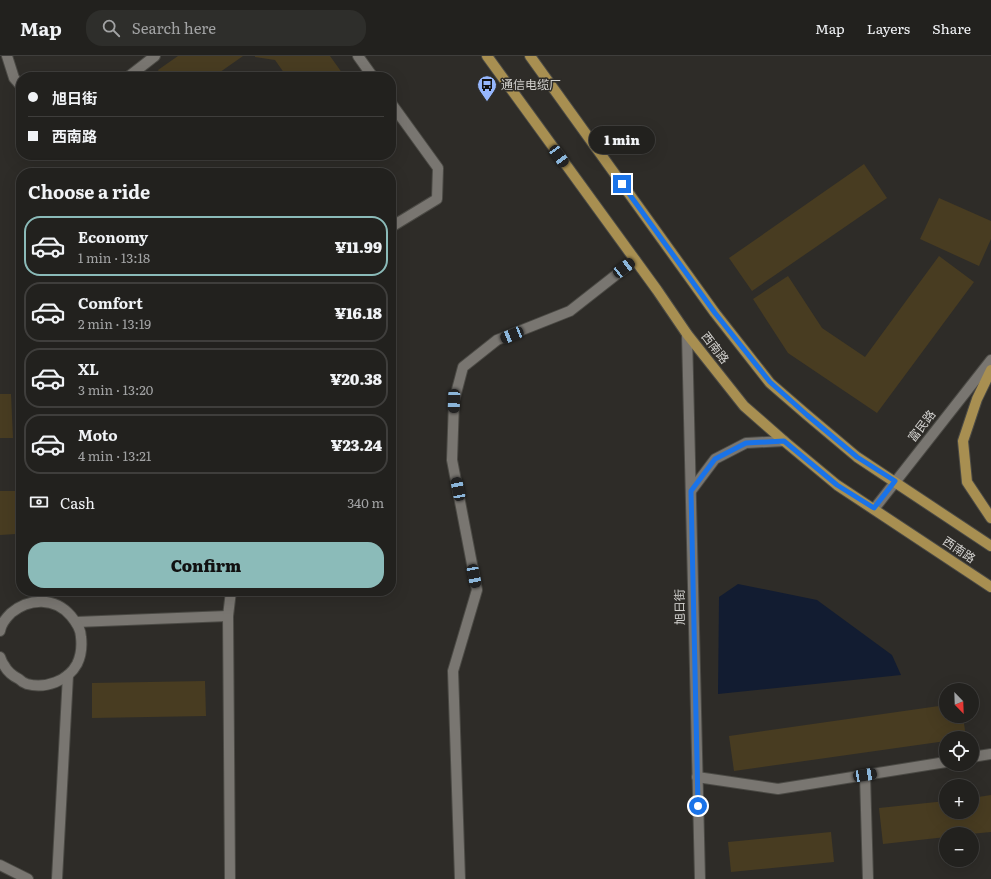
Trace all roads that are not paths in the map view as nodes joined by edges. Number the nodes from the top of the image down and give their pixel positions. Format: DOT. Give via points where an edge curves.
graph roads {
  1 [pos="7,56"];
  2 [pos="155,56"];
  3 [pos="358,56"];
  4 [pos="486,56"];
  5 [pos="530,56"];
  6 [pos="134,72"];
  7 [pos="369,72"];
  8 [pos="16,80"];
  9 [pos="396,110"];
  10 [pos="396,224"];
  11 [pos="634,260"];
  12 [pos="687,334"];
  13 [pos="991,360"];
  14 [pos="991,370"];
  15 [pos="784,441"];
  16 [pos="895,481"];
  17 [pos="691,491"];
  18 [pos="874,508"];
  19 [pos="991,518"];
  20 [pos="991,546"];
  21 [pos="991,587"];
  22 [pos="230,596"];
  23 [pos="228,616"];
  24 [pos="76,622"];
  25 [pos="0,631"];
  26 [pos="1,663"];
  27 [pos="68,675"];
  28 [pos="991,754"];
  29 [pos="979,756"];
  30 [pos="939,763"];
  31 [pos="865,775"];
  32 [pos="697,777"];
  33 [pos="0,865"];
  34 [pos="28,879"];
  35 [pos="57,879"];
  36 [pos="230,879"];
  37 [pos="460,879"];
  38 [pos="700,879"];
  39 [pos="868,879"];
  1 -- 8 [label="street"];
  2 -- 6 [label="street"];
  3 -- 7 [label="street"];
  4 -- 11 [label="main road, 西南路"];
  5 -- 16 [label="main road, 西南路" via="715,313 770,382 857,457"];
  9 -- 10 [label="street" via="438,168 438,199"];
  11 -- 12 [label="main road, 西南路"];
  11 -- 37 [label="street" via="570,311 497,340 462,367 454,401 452,460 477,590 453,671"];
  12 -- 15 [label="main road, 西南路" via="744,406"];
  12 -- 17 [label="street, 旭日街"];
  13 -- 16 [label="street, 富民路"];
  14 -- 19 [label="main road" via="977,399 963,440 967,482"];
  15 -- 17 [label="street" via="746,443 715,459"];
  15 -- 18 [label="main road, 西南路" via="837,485"];
  16 -- 18 [label="street, 富民路"];
  16 -- 20 [label="main road, 西南路"];
  17 -- 32 [label="street, 旭日街"];
  18 -- 21 [label="main road, 西南路"];
  22 -- 23 [label="street"];
  23 -- 24 [label="street"];
  23 -- 36 [label="street"];
  24 -- 25 [label="street" via="68,612 56,605 30,603 8,616"];
  24 -- 27 [label="street" via="82,650 77,664"];
  26 -- 27 [label="street" via="14,677 27,684 41,686 55,683"];
  27 -- 35 [label="street"];
  28 -- 29 [label="street"];
  30 -- 31 [label="street"];
  31 -- 32 [label="street" via="778,789"];
  31 -- 39 [label="street"];
  32 -- 38 [label="street, 旭日街"];
  33 -- 34 [label="street"];
}
